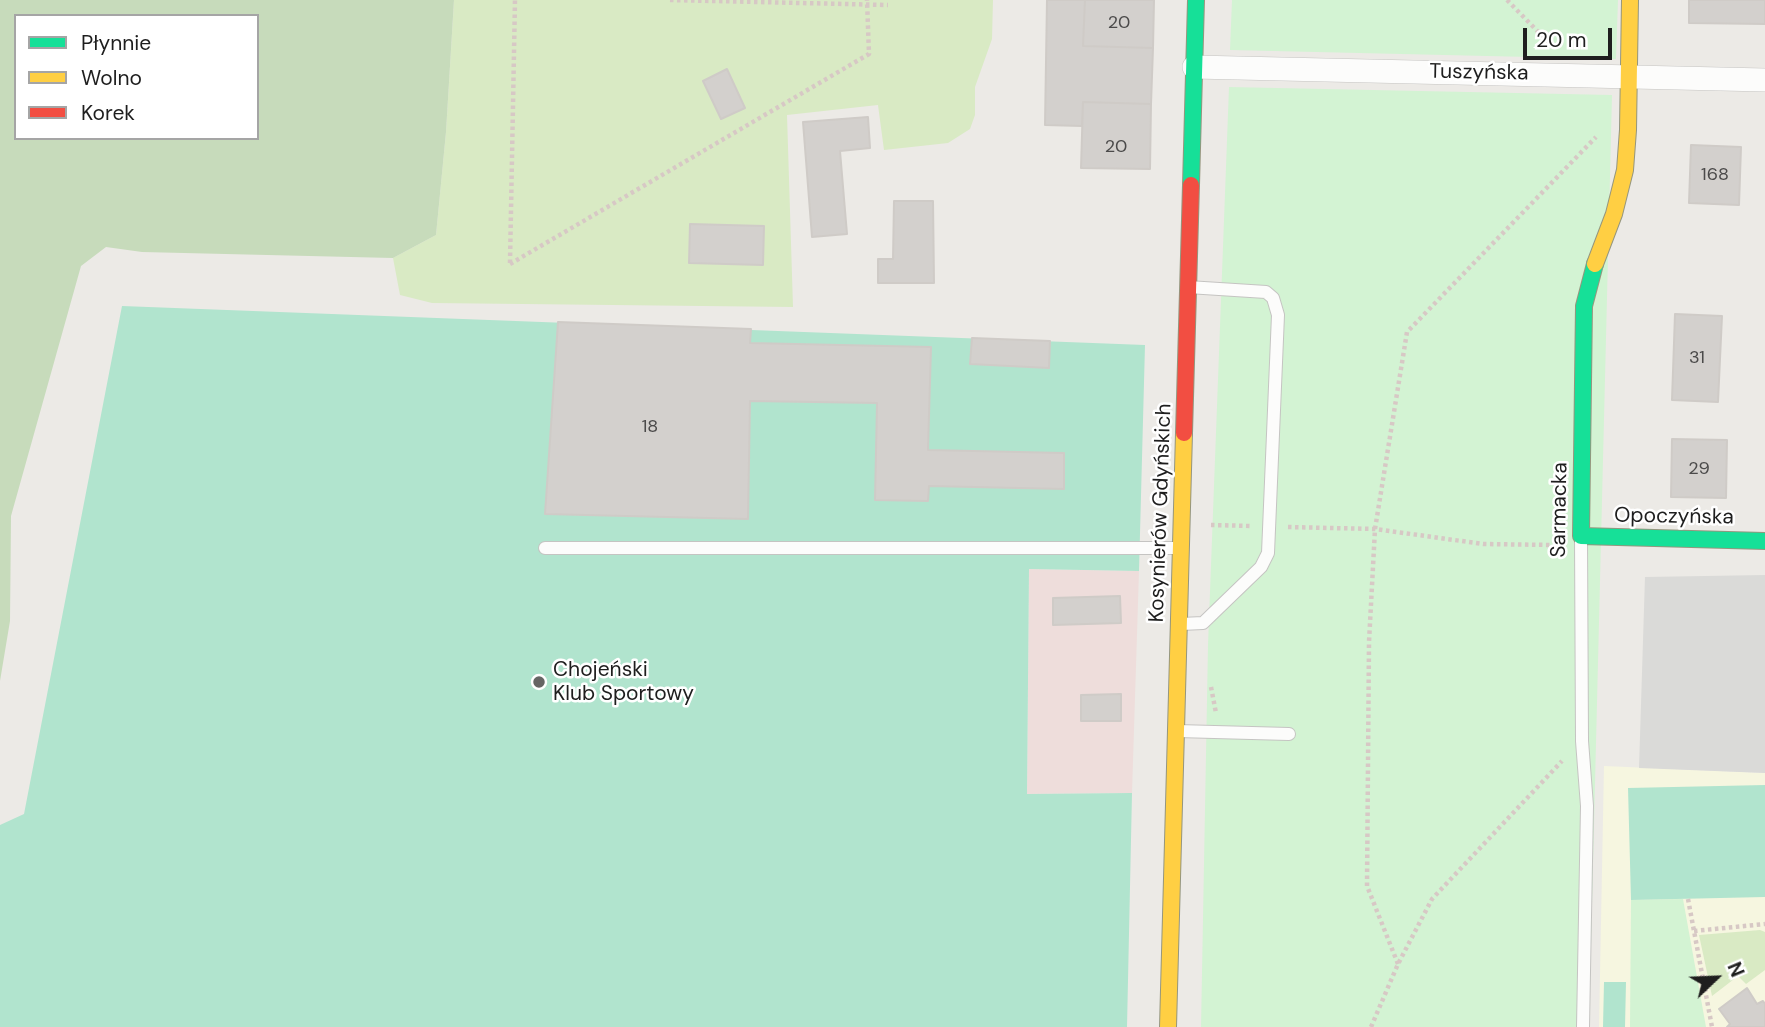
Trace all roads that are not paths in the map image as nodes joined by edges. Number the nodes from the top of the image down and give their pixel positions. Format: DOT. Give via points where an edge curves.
graph roads {
  1 [pos="1196,0"];
  2 [pos="1630,0"];
  3 [pos="1194,66"];
  4 [pos="1628,76"];
  5 [pos="1765,80"];
  6 [pos="1188,287"];
  7 [pos="1581,536"];
  8 [pos="1765,541"];
  9 [pos="545,548"];
  10 [pos="1181,548"];
  11 [pos="1179,624"];
  12 [pos="1176,731"];
  13 [pos="1289,734"];
  14 [pos="1168,1027"];
  15 [pos="1583,1027"];
  1 -- 3 [label="street, Kosynierów Gdyńskich"];
  2 -- 4 [label="street, Sarmacka"];
  3 -- 4 [label="street, Tuszyńska"];
  3 -- 6 [label="street, Kosynierów Gdyńskich"];
  4 -- 5 [label="street, Tuszyńska"];
  4 -- 7 [label="street, Sarmacka" via="1623,183 1616,213 1587,283 1584,306"];
  6 -- 10 [label="street, Kosynierów Gdyńskich"];
  6 -- 11 [label="lane" via="1266,292 1278,315 1268,553 1261,567 1203,623"];
  7 -- 8 [label="street, Opoczyńska"];
  7 -- 15 [label="lane, Sarmacka" via="1582,741 1587,806"];
  9 -- 10 [label="lane"];
  10 -- 11 [label="street, Kosynierów Gdyńskich"];
  11 -- 12 [label="street, Kosynierów Gdyńskich"];
  12 -- 13 [label="lane"];
  12 -- 14 [label="street, Kosynierów Gdyńskich"];
}
